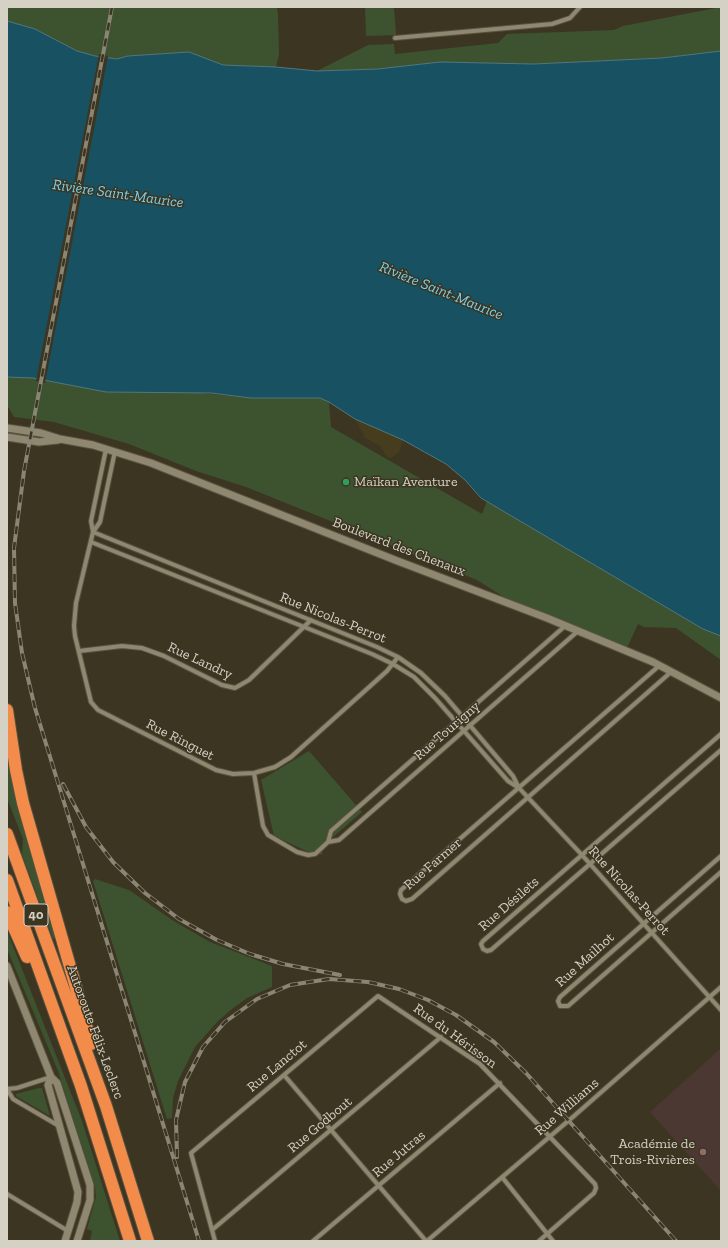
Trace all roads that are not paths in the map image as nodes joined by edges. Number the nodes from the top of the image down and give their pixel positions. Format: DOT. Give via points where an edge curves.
graph roads {
  1 [pos="580,7"];
  2 [pos="395,38"];
  3 [pos="7,428"];
  4 [pos="7,437"];
  5 [pos="60,439"];
  6 [pos="106,449"];
  7 [pos="115,451"];
  8 [pos="93,532"];
  9 [pos="91,542"];
  10 [pos="311,620"];
  11 [pos="566,625"];
  12 [pos="304,627"];
  13 [pos="578,631"];
  14 [pos="79,651"];
  15 [pos="398,658"];
  16 [pos="393,664"];
  17 [pos="660,665"];
  18 [pos="671,671"];
  19 [pos="721,698"];
  20 [pos="7,710"];
  21 [pos="462,716"];
  22 [pos="456,721"];
  23 [pos="470,725"];
  24 [pos="464,730"];
  25 [pos="721,734"];
  26 [pos="721,750"];
  27 [pos="254,774"];
  28 [pos="519,788"];
  29 [pos="527,797"];
  30 [pos="7,834"];
  31 [pos="328,842"];
  32 [pos="582,855"];
  33 [pos="721,856"];
  34 [pos="590,864"];
  35 [pos="721,872"];
  36 [pos="7,880"];
  37 [pos="7,912"];
  38 [pos="643,924"];
  39 [pos="651,933"];
  40 [pos="7,966"];
  41 [pos="721,987"];
  42 [pos="378,996"];
  43 [pos="709,997"];
  44 [pos="721,1010"];
  45 [pos="62,1034"];
  46 [pos="441,1037"];
  47 [pos="284,1074"];
  48 [pos="51,1077"];
  49 [pos="500,1083"];
  50 [pos="7,1089"];
  51 [pos="106,1106"];
  52 [pos="59,1126"];
  53 [pos="332,1130"];
  54 [pos="550,1137"];
  55 [pos="502,1177"];
  56 [pos="379,1186"];
  57 [pos="7,1194"];
  58 [pos="212,1230"];
  59 [pos="68,1231"];
  60 [pos="548,1233"];
  61 [pos="66,1241"];
  62 [pos="77,1241"];
  63 [pos="130,1241"];
  64 [pos="148,1241"];
  65 [pos="215,1241"];
  66 [pos="313,1241"];
  67 [pos="426,1241"];
  68 [pos="539,1241"];
  69 [pos="553,1241"];
  1 -- 2 [label="street" via="570,18 552,24"];
  3 -- 5 [label="street, Boulevard des Chenaux" via="41,433"];
  4 -- 5 [label="street, Boulevard des Chenaux" via="39,442"];
  5 -- 6 [label="street, Boulevard des Chenaux"];
  6 -- 7 [label="street, Boulevard des Chenaux"];
  6 -- 8 [label="street, Rue Ringuet" via="91,521"];
  7 -- 8 [label="street, Rue Ringuet" via="100,522"];
  7 -- 11 [label="street, Boulevard des Chenaux"];
  8 -- 9 [label="street, Rue Ringuet"];
  8 -- 10 [label="street, Rue Nicolas-Perrot"];
  9 -- 12 [label="street, Rue Nicolas-Perrot"];
  9 -- 14 [label="street, Rue Ringuet" via="75,612 74,630"];
  10 -- 12 [label="street, Rue Landry"];
  10 -- 15 [label="street, Rue Nicolas-Perrot"];
  11 -- 13 [label="street, Boulevard des Chenaux"];
  11 -- 21 [label="street, Rue Tourigny"];
  12 -- 14 [label="street, Rue Landry" via="249,680 234,688 222,685 142,648 122,646"];
  12 -- 16 [label="street, Rue Nicolas-Perrot"];
  13 -- 17 [label="street, Boulevard des Chenaux"];
  13 -- 23 [label="street, Rue Tourigny"];
  14 -- 27 [label="street, Rue Ringuet" via="91,702 98,710 213,769 233,774"];
  15 -- 16 [label="street, Rue Ringuet"];
  15 -- 21 [label="street, Rue Nicolas-Perrot" via="429,680"];
  16 -- 22 [label="street, Rue Nicolas-Perrot" via="426,688"];
  16 -- 27 [label="street, Rue Ringuet" via="291,757 275,767"];
  17 -- 18 [label="street, Boulevard des Chenaux"];
  17 -- 28 [label="street, Rue Farmer"];
  18 -- 19 [label="street, Boulevard des Chenaux"];
  18 -- 29 [label="street, Rue Farmer"];
  20 -- 51 [label="highway" via="22,798 77,991"];
  21 -- 22 [label="street, Rue Tourigny"];
  21 -- 23 [label="street, Rue Nicolas-Perrot"];
  22 -- 24 [label="street, Rue Nicolas-Perrot"];
  22 -- 31 [label="street, Rue Tourigny" via="331,831"];
  23 -- 24 [label="street, Rue Tourigny"];
  23 -- 28 [label="street, Rue Nicolas-Perrot" via="513,776"];
  24 -- 28 [label="street, Rue Nicolas-Perrot" via="508,781"];
  24 -- 31 [label="street, Rue Tourigny" via="339,840"];
  25 -- 32 [label="street, Rue Désilets"];
  26 -- 34 [label="street, Rue Désilets"];
  27 -- 31 [label="street, Rue Tourigny" via="263,826 268,835 297,852 308,855 315,854"];
  28 -- 29 [label="street, Rue Nicolas-Perrot"];
  28 -- 29 [label="street, Rue Farmer" via="401,890 402,899 406,901 412,898"];
  29 -- 32 [label="street, Rue Nicolas-Perrot"];
  30 -- 51 [label="highway, Autoroute Félix-Leclerc / 40"];
  32 -- 34 [label="street, Rue Nicolas-Perrot"];
  32 -- 34 [label="street, Rue Désilets" via="483,940 483,949 487,952 491,950"];
  33 -- 38 [label="street, Rue Mailhot"];
  34 -- 38 [label="street, Rue Nicolas-Perrot"];
  35 -- 39 [label="street, Rue Mailhot"];
  36 -- 45 [label="highway, 40"];
  37 -- 45 [label="highway"];
  38 -- 39 [label="street, Rue Nicolas-Perrot"];
  38 -- 39 [label="street, Rue Mailhot" via="560,997 560,1006 568,1006"];
  39 -- 43 [label="street, Rue Nicolas-Perrot"];
  40 -- 48 [label="street"];
  41 -- 43 [label="street, Rue Williams"];
  42 -- 46 [label="street, Rue du Hérisson"];
  42 -- 47 [label="street, Rue Lanctot"];
  43 -- 44 [label="street, Rue Nicolas-Perrot"];
  43 -- 54 [label="street, Rue Williams"];
  45 -- 63 [label="highway, 40" via="98,1136"];
  46 -- 49 [label="street, Rue du Hérisson" via="477,1062"];
  46 -- 53 [label="street, Rue Godbout"];
  47 -- 53 [label="street"];
  47 -- 58 [label="street, Rue Lanctot" via="191,1154"];
  48 -- 50 [label="street"];
  48 -- 52 [label="street" via="48,1085"];
  48 -- 62 [label="street" via="57,1082 90,1189 90,1200"];
  49 -- 54 [label="street, Rue du Hérisson"];
  49 -- 56 [label="street, Rue Jutras"];
  50 -- 52 [label="street" via="13,1098"];
  51 -- 64 [label="highway, Autoroute Félix-Leclerc / 40"];
  52 -- 59 [label="street" via="78,1192"];
  53 -- 56 [label="street"];
  53 -- 58 [label="street, Rue Godbout"];
  54 -- 55 [label="street, Rue Williams"];
  54 -- 60 [label="street, Rue du Hérisson" via="596,1188 594,1193"];
  55 -- 60 [label="street"];
  55 -- 67 [label="street, Rue Williams"];
  56 -- 66 [label="street, Rue Jutras"];
  56 -- 67 [label="street"];
  57 -- 59 [label="street"];
  58 -- 65 [label="street"];
  59 -- 61 [label="street"];
  60 -- 68 [label="street"];
  60 -- 69 [label="street"];
}
